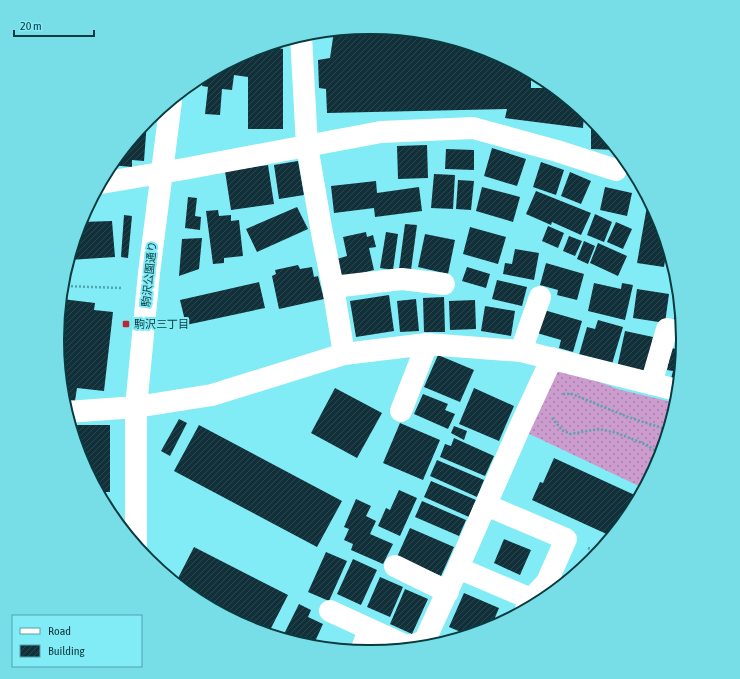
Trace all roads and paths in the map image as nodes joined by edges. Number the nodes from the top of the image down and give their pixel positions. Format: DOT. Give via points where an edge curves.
graph roads {
  1 [pos="301,42"];
  2 [pos="170,109"];
  3 [pos="307,146"];
  4 [pos="623,169"];
  5 [pos="162,173"];
  6 [pos="108,182"];
  7 [pos="444,284"];
  8 [pos="69,286"];
  9 [pos="333,287"];
  10 [pos="123,288"];
  11 [pos="540,297"];
  12 [pos="676,331"];
  13 [pos="427,344"];
  14 [pos="521,351"];
  15 [pos="344,354"];
  16 [pos="552,358"];
  17 [pos="651,384"];
  18 [pos="672,389"];
  19 [pos="561,394"];
  20 [pos="136,407"];
  21 [pos="401,410"];
  22 [pos="73,412"];
  23 [pos="550,416"];
  24 [pos="662,428"];
  25 [pos="654,450"];
  26 [pos="486,505"];
  27 [pos="136,536"];
  28 [pos="394,566"];
  29 [pos="458,568"];
  30 [pos="448,592"];
  31 [pos="535,597"];
  32 [pos="526,602"];
  33 [pos="330,611"];
  34 [pos="369,630"];
  35 [pos="424,640"];
  36 [pos="399,643"];
  37 [pos="363,645"];
  1 -- 3 [label="street"];
  2 -- 5 [label="street, 駒沢公園通り"];
  3 -- 4 [label="street" via="381,132 474,128"];
  3 -- 5 [label="street"];
  3 -- 9 [label="street"];
  5 -- 6 [label="street"];
  5 -- 20 [label="street, 駒沢公園通り"];
  7 -- 9 [label="street" via="402,279"];
  8 -- 10 [label="path"];
  9 -- 15 [label="street"];
  11 -- 14 [label="street"];
  12 -- 17 [label="street" via="667,329"];
  13 -- 14 [label="street"];
  13 -- 15 [label="street"];
  13 -- 21 [label="street"];
  14 -- 16 [label="street"];
  15 -- 20 [label="street" via="212,395"];
  16 -- 17 [label="street"];
  16 -- 26 [label="street"];
  17 -- 18 [label="street"];
  19 -- 24 [label="path" via="572,394"];
  20 -- 22 [label="street"];
  20 -- 27 [label="street, 駒沢公園通り"];
  23 -- 25 [label="path" via="562,430 570,434 599,428 617,433"];
  26 -- 29 [label="street"];
  26 -- 31 [label="street" via="566,539 548,582"];
  28 -- 30 [label="street"];
  29 -- 30 [label="street"];
  29 -- 32 [label="street"];
  30 -- 35 [label="street"];
  33 -- 34 [label="street"];
  34 -- 36 [label="street"];
  34 -- 37 [label="street"];
}
